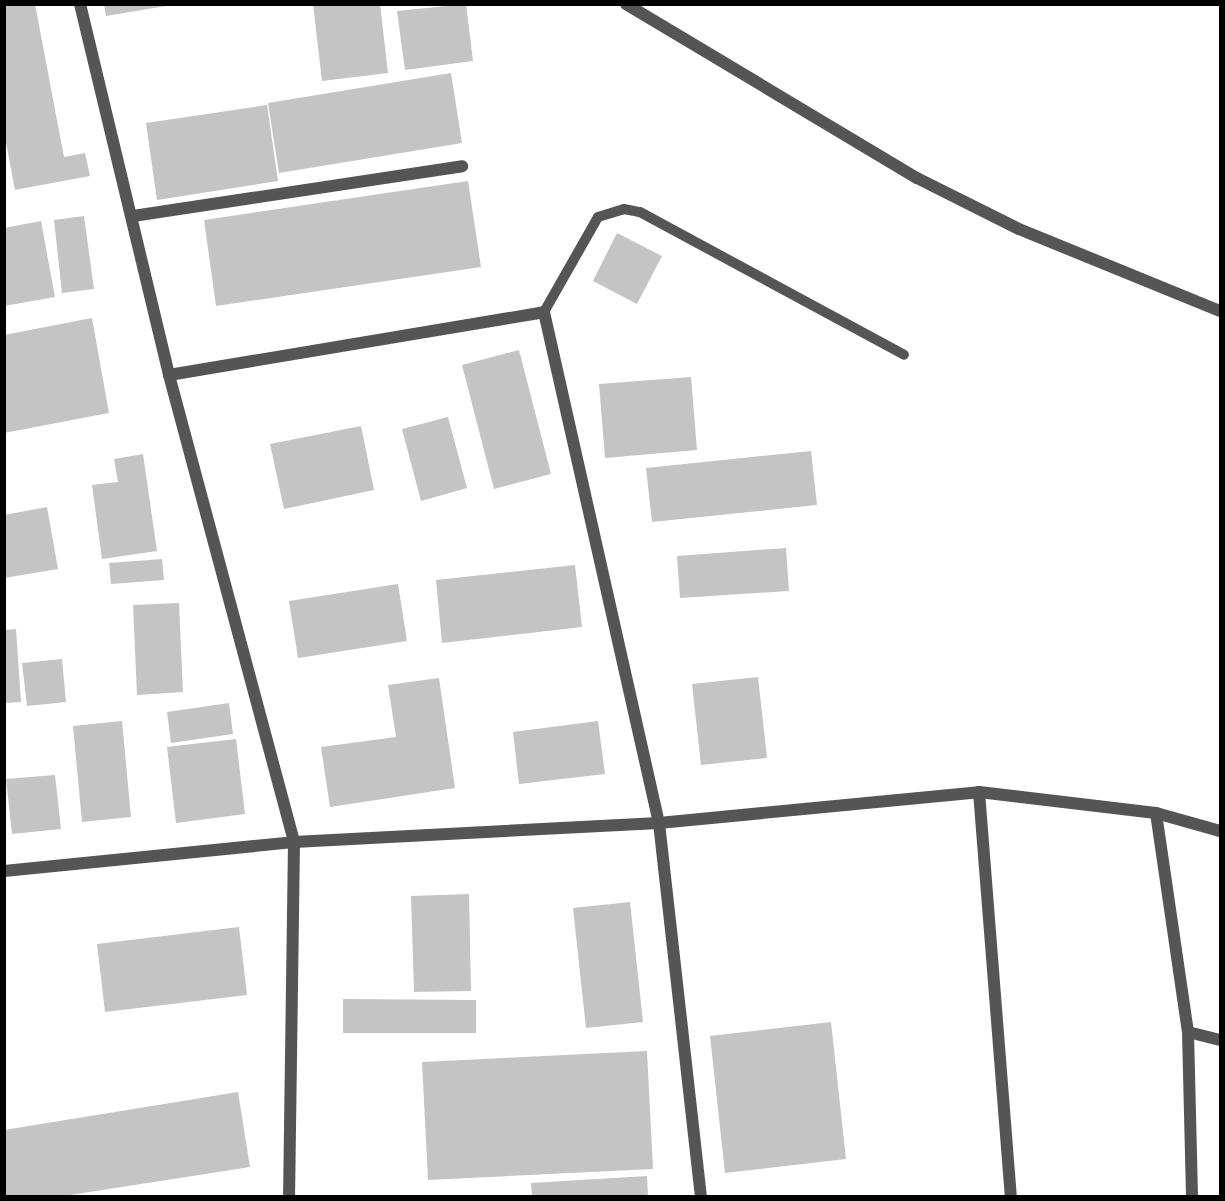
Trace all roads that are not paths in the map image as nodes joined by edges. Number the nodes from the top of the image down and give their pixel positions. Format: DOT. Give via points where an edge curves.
graph roads {
  1 [pos="80,4"];
  2 [pos="628,5"];
  3 [pos="462,166"];
  4 [pos="133,216"];
  5 [pos="1221,311"];
  6 [pos="544,312"];
  7 [pos="904,355"];
  8 [pos="169,375"];
  9 [pos="979,792"];
  10 [pos="1156,813"];
  11 [pos="659,823"];
  12 [pos="1221,831"];
  13 [pos="294,842"];
  14 [pos="4,871"];
  15 [pos="1188,1032"];
  16 [pos="1221,1040"];
  17 [pos="289,1197"];
  18 [pos="701,1197"];
  19 [pos="1011,1197"];
  20 [pos="1192,1197"];
  1 -- 4 [label="street"];
  2 -- 5 [label="street" via="918,178 1019,229"];
  3 -- 4 [label="street"];
  4 -- 8 [label="street"];
  6 -- 7 [label="lane" via="592,225 610,211 624,209 640,212"];
  6 -- 8 [label="street"];
  6 -- 11 [label="street"];
  8 -- 13 [label="street"];
  9 -- 10 [label="street"];
  9 -- 11 [label="street"];
  9 -- 19 [label="street"];
  10 -- 12 [label="street"];
  10 -- 15 [label="street"];
  11 -- 13 [label="street"];
  11 -- 18 [label="street"];
  13 -- 14 [label="street"];
  13 -- 17 [label="street"];
  15 -- 16 [label="street"];
  15 -- 20 [label="street"];
}
